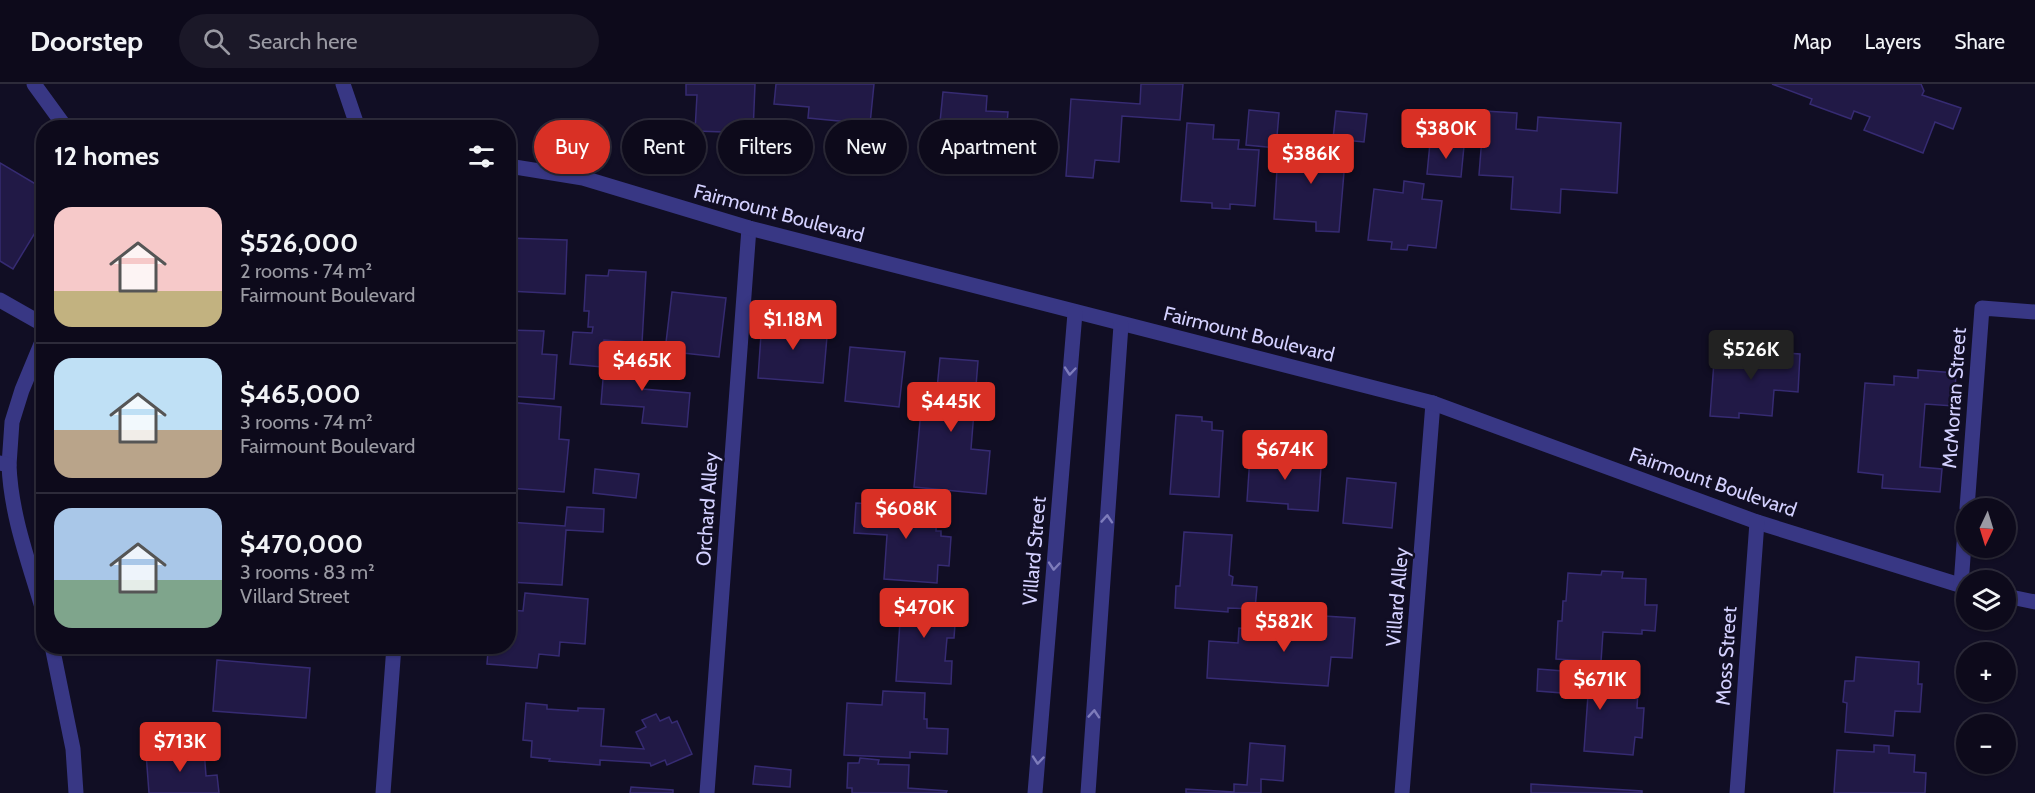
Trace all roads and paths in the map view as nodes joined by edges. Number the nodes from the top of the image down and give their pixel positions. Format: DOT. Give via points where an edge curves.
graph roads {
  1 [pos="34,84"];
  2 [pos="343,84"];
  3 [pos="60,120"];
  4 [pos="355,120"];
  5 [pos="516,167"];
  6 [pos="749,228"];
  7 [pos="0,300"];
  8 [pos="2035,312"];
  9 [pos="1075,313"];
  10 [pos="36,320"];
  11 [pos="1122,325"];
  12 [pos="36,356"];
  13 [pos="1433,404"];
  14 [pos="4,464"];
  15 [pos="1968,498"];
  16 [pos="1757,522"];
  17 [pos="1956,584"];
  18 [pos="36,587"];
  19 [pos="2016,598"];
  20 [pos="2035,602"];
  21 [pos="54,654"];
  22 [pos="393,654"];
  23 [pos="76,793"];
  24 [pos="383,793"];
  25 [pos="707,793"];
  26 [pos="1035,793"];
  27 [pos="1088,793"];
  28 [pos="1402,793"];
  29 [pos="1737,793"];
  1 -- 3 [label="street"];
  2 -- 4 [label="street"];
  5 -- 6 [label="street, Fairmount Boulevard" via="583,178"];
  6 -- 9 [label="street, Fairmount Boulevard"];
  6 -- 25 [label="street, Orchard Alley"];
  7 -- 10 [label="street"];
  8 -- 15 [label="street, McMorran Street" via="1982,308"];
  9 -- 11 [label="street, Fairmount Boulevard"];
  9 -- 26 [label="street, Villard Street, one-way"];
  11 -- 13 [label="street, Fairmount Boulevard"];
  27 -- 11 [label="street, one-way"];
  12 -- 14 [label="street" via="12,422"];
  13 -- 16 [label="street, Fairmount Boulevard"];
  13 -- 28 [label="street, Villard Alley"];
  14 -- 18 [label="street"];
  16 -- 17 [label="street, Fairmount Boulevard"];
  16 -- 29 [label="street, Moss Street"];
  19 -- 20 [label="street"];
  21 -- 23 [label="street" via="73,749"];
  22 -- 24 [label="street"];
}
